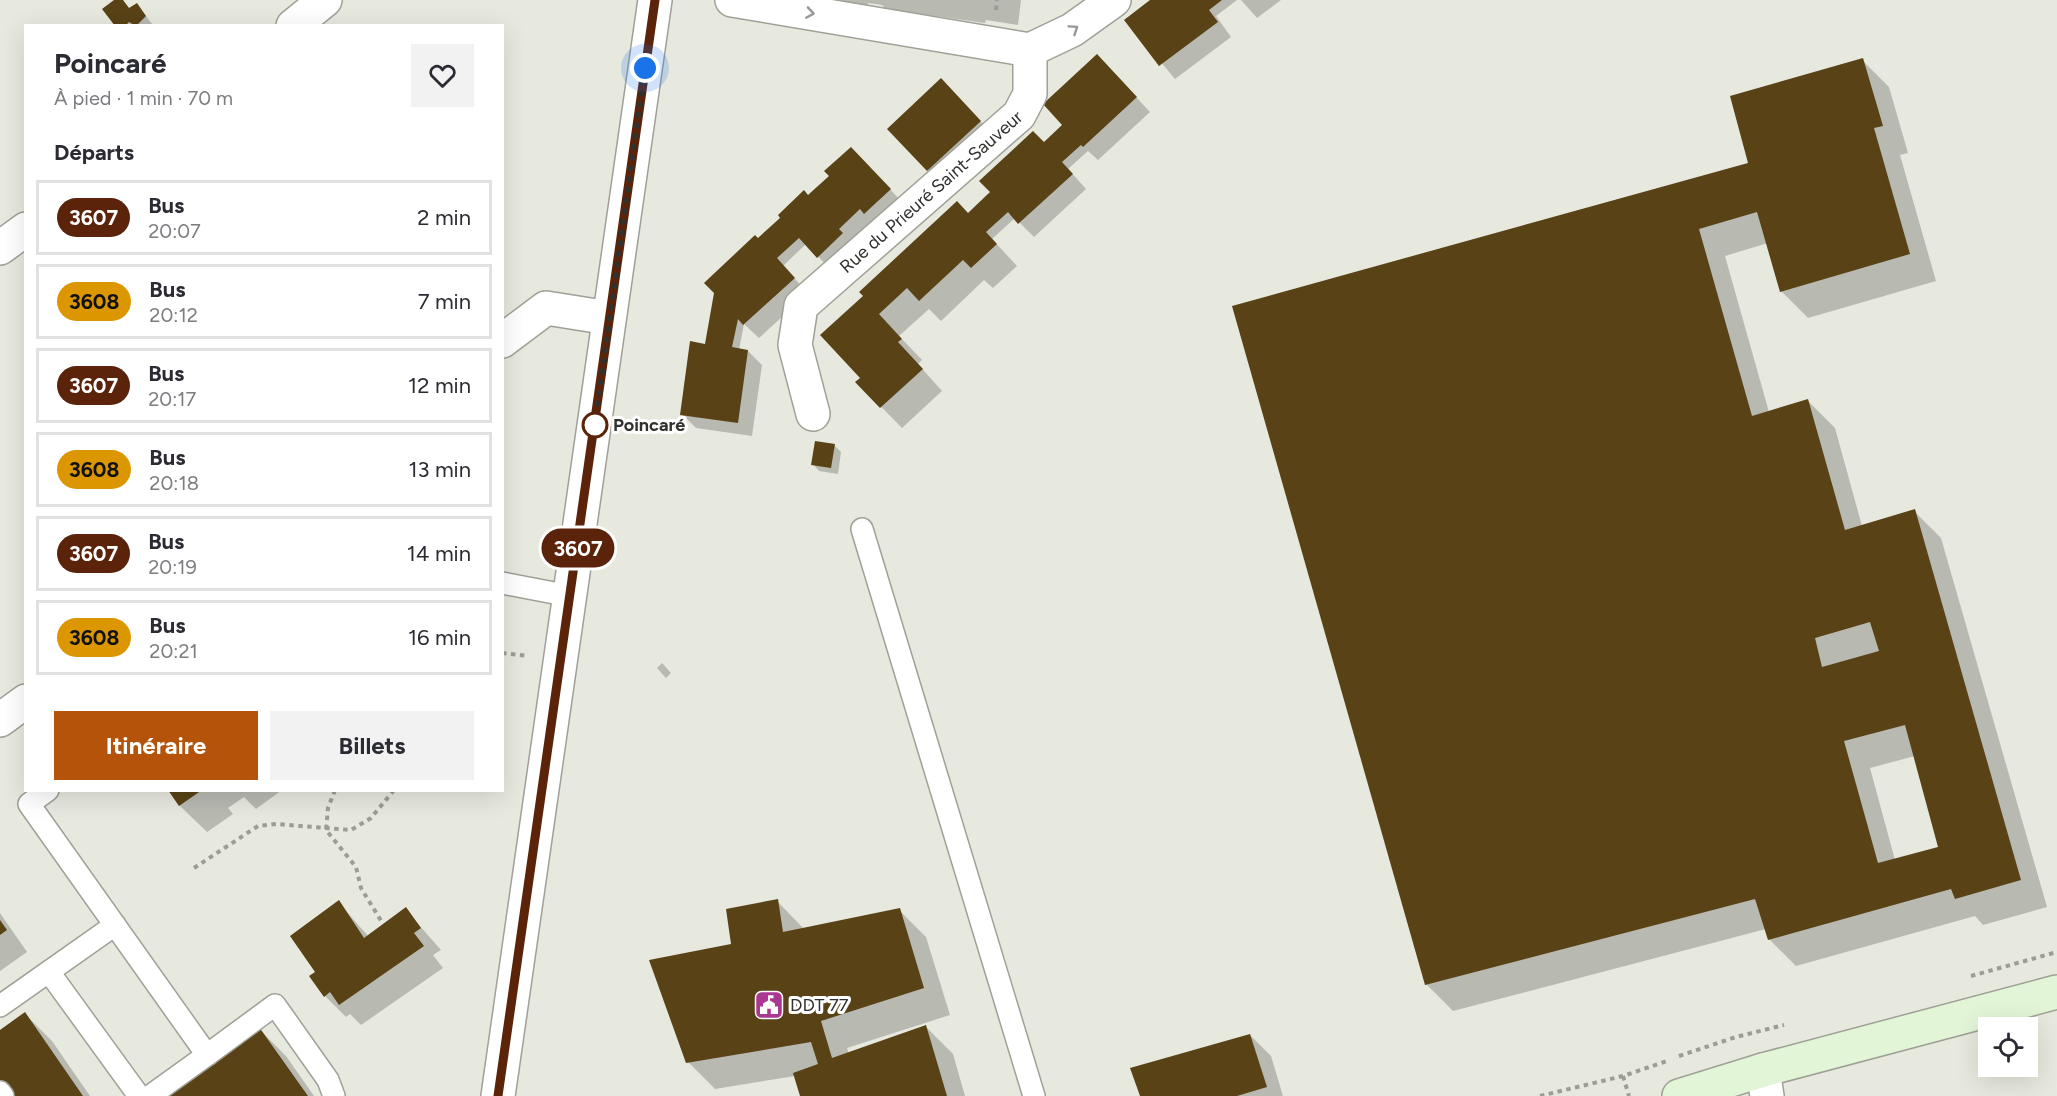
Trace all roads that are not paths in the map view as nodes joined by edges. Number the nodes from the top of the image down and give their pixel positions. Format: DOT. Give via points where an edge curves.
graph roads {
  1 [pos="655,0"];
  2 [pos="732,0"];
  3 [pos="1114,0"];
  4 [pos="320,2"];
  5 [pos="295,24"];
  6 [pos="1030,50"];
  7 [pos="24,230"];
  8 [pos="0,248"];
  9 [pos="609,318"];
  10 [pos="504,340"];
  11 [pos="813,414"];
  12 [pos="862,528"];
  13 [pos="504,583"];
  14 [pos="570,596"];
  15 [pos="24,702"];
  16 [pos="0,720"];
  17 [pos="45,792"];
  18 [pos="115,925"];
  19 [pos="49,972"];
  20 [pos="2057,992"];
  21 [pos="0,1006"];
  22 [pos="207,1055"];
  23 [pos="1765,1083"];
  24 [pos="0,1092"];
  25 [pos="3,1096"];
  26 [pos="139,1096"];
  27 [pos="150,1096"];
  28 [pos="334,1096"];
  29 [pos="498,1096"];
  30 [pos="1034,1096"];
  31 [pos="1679,1096"];
  1 -- 9 [label="street"];
  2 -- 6 [label="street, one-way"];
  6 -- 3 [label="street, one-way" via="1072,30"];
  4 -- 5 [label="street"];
  6 -- 11 [label="street, Rue du Prieuré Saint-Sauveur" via="1030,94 1019,115 801,306 795,345"];
  7 -- 8 [label="street"];
  9 -- 10 [label="street" via="546,308"];
  9 -- 14 [label="street"];
  12 -- 30 [label="lane"];
  13 -- 14 [label="lane"];
  14 -- 29 [label="street"];
  15 -- 16 [label="street"];
  17 -- 18 [label="lane" via="29,804"];
  18 -- 19 [label="lane"];
  18 -- 22 [label="lane"];
  19 -- 21 [label="lane"];
  19 -- 26 [label="lane"];
  20 -- 23 [label="street"];
  22 -- 27 [label="lane"];
  22 -- 28 [label="lane" via="275,1005 328,1080"];
  23 -- 31 [label="street"];
  24 -- 25 [label="lane"];
}
